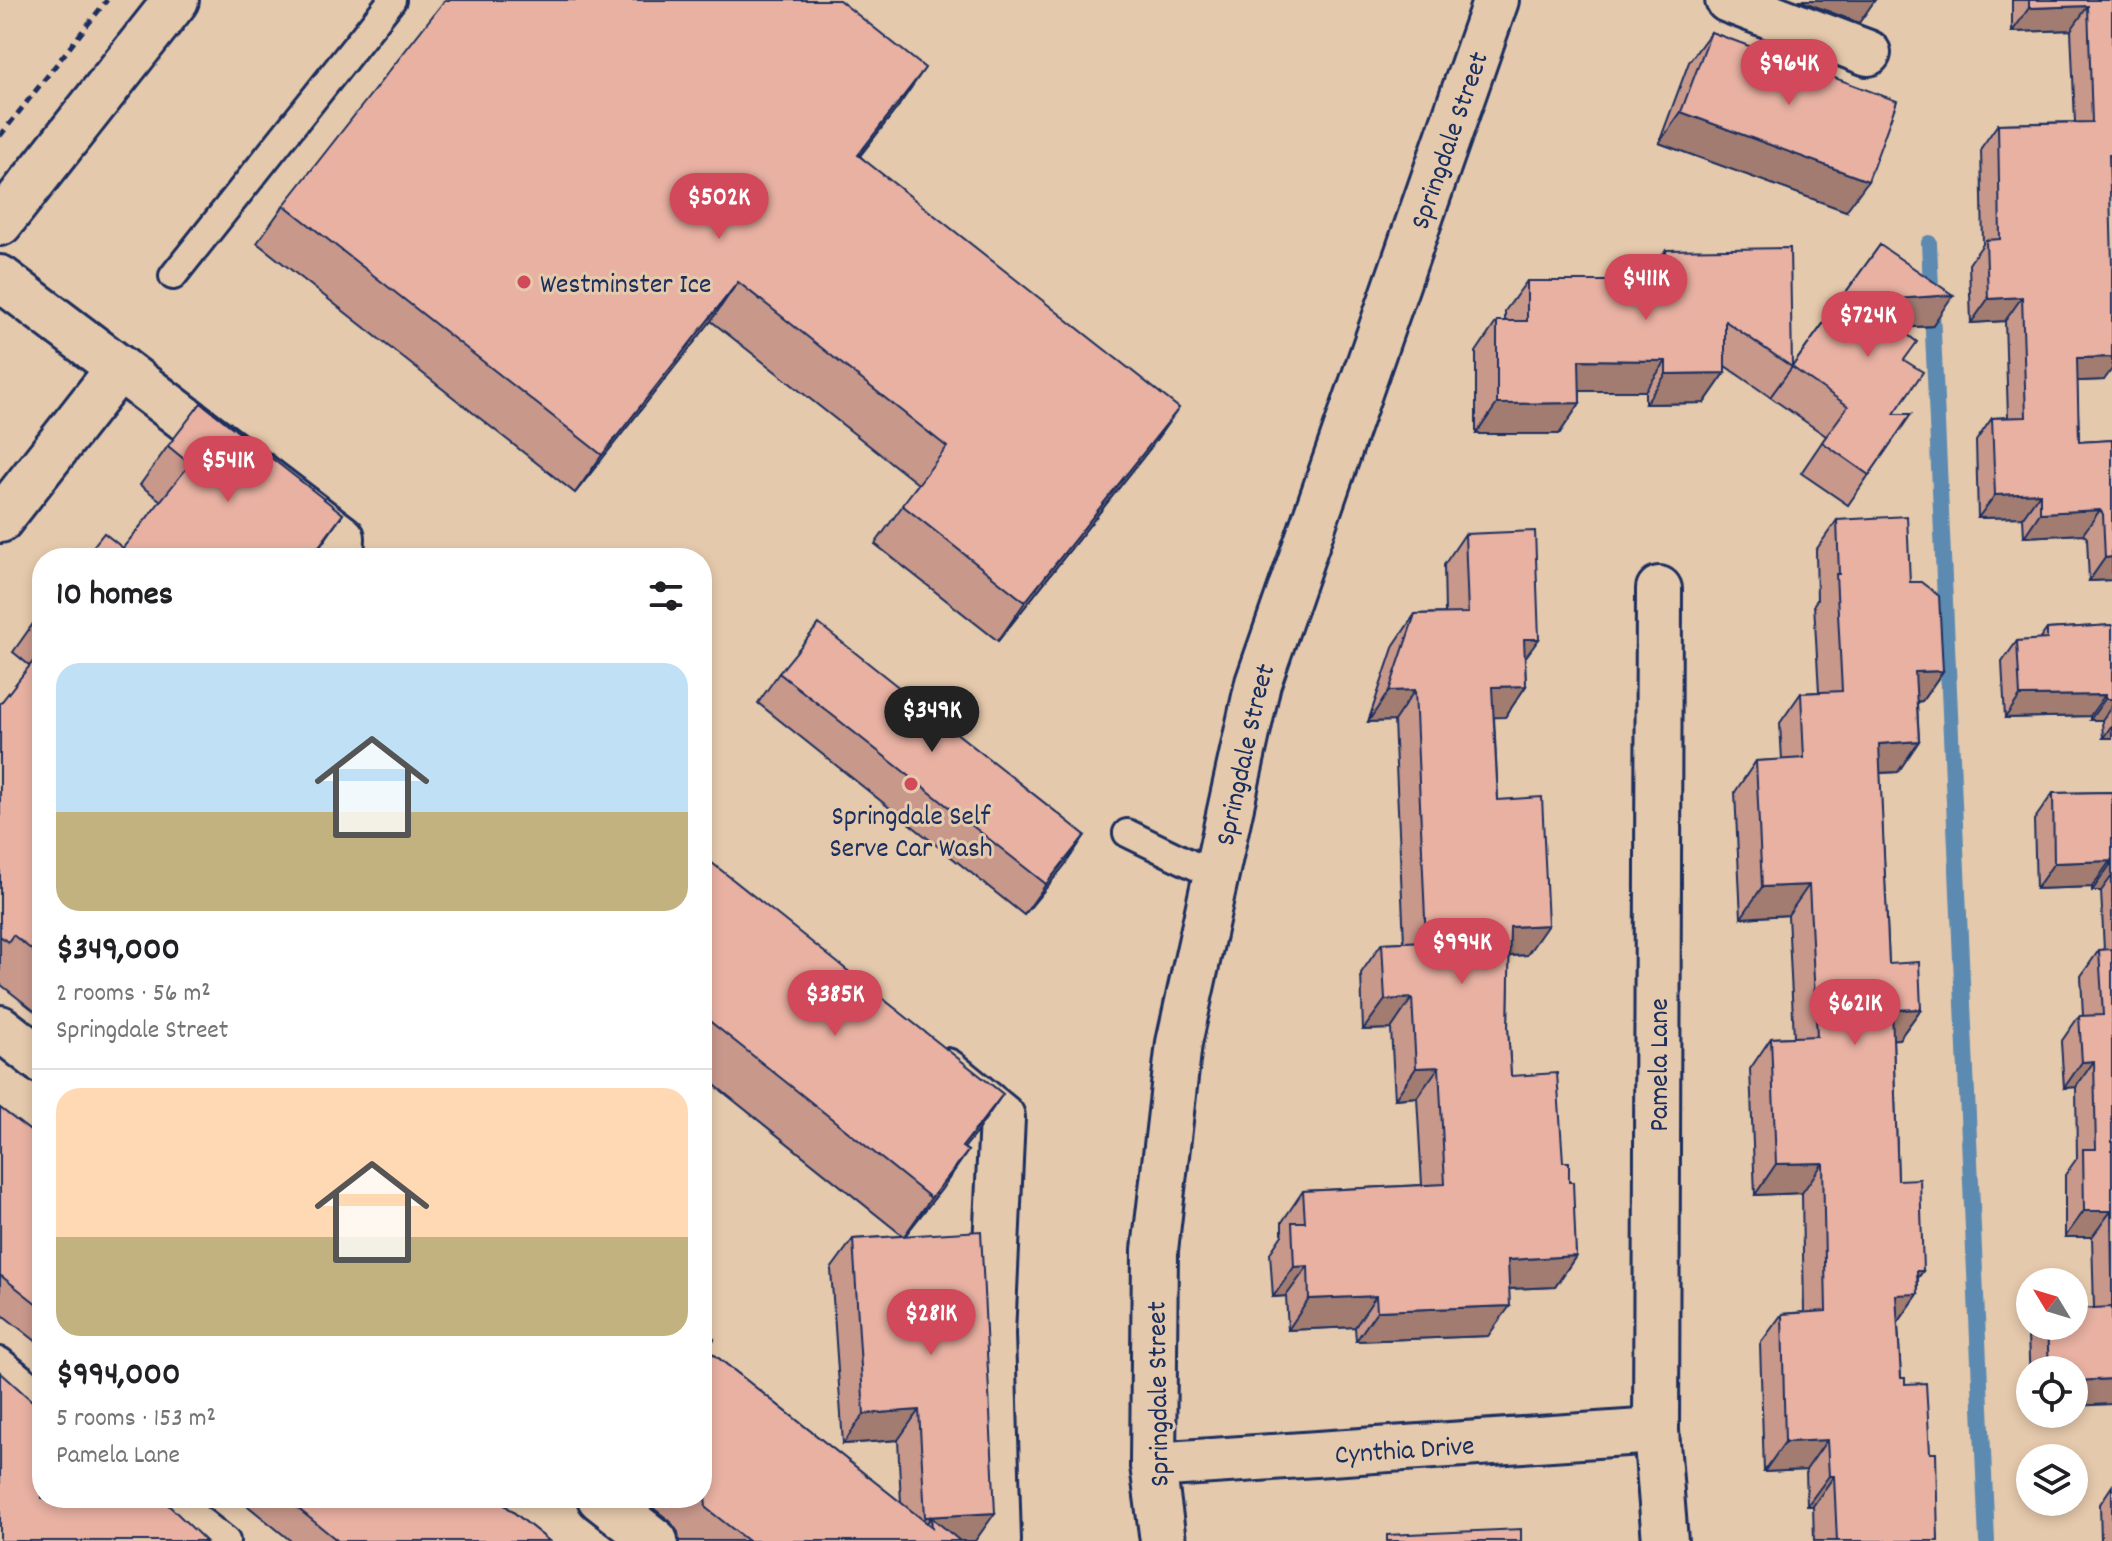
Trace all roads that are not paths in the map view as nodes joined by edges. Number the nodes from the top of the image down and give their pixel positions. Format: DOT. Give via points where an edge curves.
graph roads {
  1 [pos="176,0"];
  2 [pos="392,0"];
  3 [pos="1496,0"];
  4 [pos="1728,0"];
  5 [pos="1868,53"];
  6 [pos="0,223"];
  7 [pos="173,276"];
  8 [pos="0,278"];
  9 [pos="119,368"];
  10 [pos="0,520"];
  11 [pos="342,548"];
  12 [pos="1659,589"];
  13 [pos="1127,833"];
  14 [pos="1216,876"];
  15 [pos="0,1028"];
  16 [pos="920,1050"];
  17 [pos="32,1053"];
  18 [pos="0,1361"];
  19 [pos="32,1387"];
  20 [pos="1656,1431"];
  21 [pos="1153,1465"];
  22 [pos="185,1508"];
  23 [pos="613,1508"];
  24 [pos="226,1541"];
  25 [pos="655,1541"];
  26 [pos="998,1541"];
  27 [pos="1163,1541"];
  28 [pos="1665,1541"];
  1 -- 6 [label="street"];
  2 -- 7 [label="lane"];
  3 -- 14 [label="street, Springdale Street" via="1258,683"];
  4 -- 5 [label="street"];
  8 -- 9 [label="street"];
  9 -- 10 [label="street"];
  9 -- 11 [label="street" via="342,538"];
  12 -- 20 [label="street, Pamela Lane"];
  13 -- 14 [label="lane"];
  14 -- 21 [label="street, Springdale Street" via="1179,1043 1155,1250"];
  15 -- 17 [label="street"];
  16 -- 26 [label="street" via="1002,1117 992,1334"];
  18 -- 19 [label="lane"];
  20 -- 21 [label="street, Cynthia Drive"];
  20 -- 28 [label="street, Pamela Lane"];
  21 -- 27 [label="street, Springdale Street"];
  22 -- 24 [label="lane"];
  23 -- 25 [label="street"];
}
